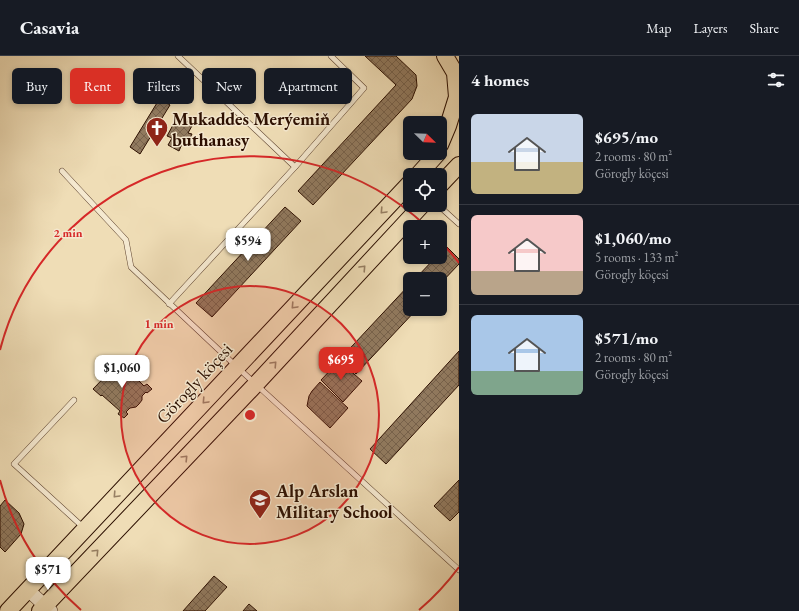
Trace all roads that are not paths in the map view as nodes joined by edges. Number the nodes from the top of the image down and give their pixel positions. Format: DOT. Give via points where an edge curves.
graph roads {
  1 [pos="178,56"];
  2 [pos="331,56"];
  3 [pos="445,56"];
  4 [pos="447,129"];
  5 [pos="459,131"];
  6 [pos="447,143"];
  7 [pos="431,160"];
  8 [pos="295,167"];
  9 [pos="458,167"];
  10 [pos="424,168"];
  11 [pos="62,171"];
  12 [pos="447,178"];
  13 [pos="403,190"];
  14 [pos="416,212"];
  15 [pos="446,212"];
  16 [pos="459,224"];
  17 [pos="169,304"];
  18 [pos="237,367"];
  19 [pos="256,384"];
  20 [pos="74,400"];
  21 [pos="85,529"];
  22 [pos="459,570"];
  23 [pos="28,590"];
  24 [pos="45,609"];
  25 [pos="8,611"];
  1 -- 8 [label="lane"];
  2 -- 8 [label="lane" via="364,88"];
  3 -- 4 [label="main road" via="455,73 457,97"];
  5 -- 6 [label="main road"];
  7 -- 10 [label="main road"];
  8 -- 17 [label="lane"];
  9 -- 12 [label="main road"];
  11 -- 17 [label="lane" via="126,240 131,267"];
  13 -- 18 [label="main road, Görogly köçesi, one-way"];
  19 -- 14 [label="main road, one-way"];
  15 -- 16 [label="lane"];
  17 -- 18 [label="lane"];
  18 -- 19 [label="lane"];
  18 -- 21 [label="main road, Görogly köçesi, one-way"];
  19 -- 22 [label="lane"];
  24 -- 19 [label="main road, one-way"];
  20 -- 21 [label="lane" via="14,464"];
  21 -- 23 [label="main road, Görogly köçesi"];
  23 -- 24 [label="street"];
  23 -- 25 [label="main road, Görogly köçesi"];
}
